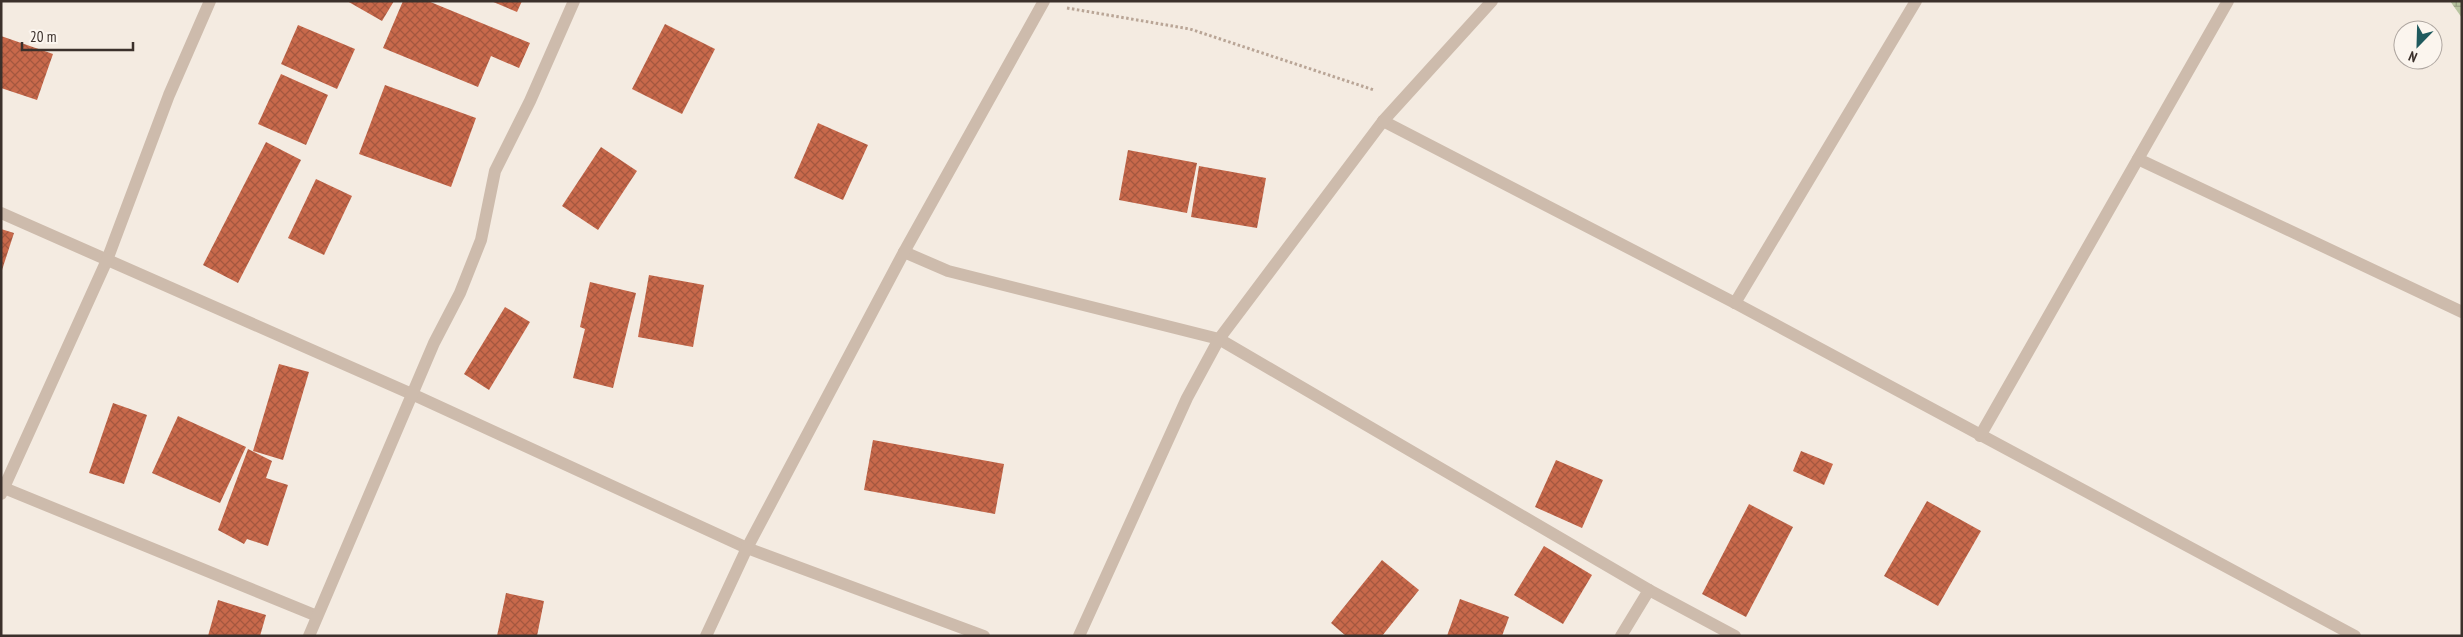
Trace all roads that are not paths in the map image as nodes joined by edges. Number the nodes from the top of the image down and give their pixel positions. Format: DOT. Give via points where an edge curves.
graph roads {
  1 [pos="210,1"];
  2 [pos="574,1"];
  3 [pos="1492,1"];
  4 [pos="1916,1"];
  5 [pos="2228,1"];
  6 [pos="1044,3"];
  7 [pos="1383,121"];
  8 [pos="2138,159"];
  9 [pos="1,213"];
  10 [pos="904,252"];
  11 [pos="107,260"];
  12 [pos="1735,303"];
  13 [pos="2462,312"];
  14 [pos="1219,339"];
  15 [pos="414,394"];
  16 [pos="1980,436"];
  17 [pos="3,491"];
  18 [pos="747,548"];
  19 [pos="1648,590"];
  20 [pos="317,616"];
  21 [pos="308,636"];
  22 [pos="706,636"];
  23 [pos="984,636"];
  24 [pos="1079,636"];
  25 [pos="1621,636"];
  26 [pos="1735,636"];
  27 [pos="2355,636"];
  1 -- 11 [label="street" via="169,95"];
  2 -- 15 [label="street" via="495,170 481,240"];
  3 -- 7 [label="street"];
  4 -- 12 [label="street"];
  5 -- 8 [label="street"];
  6 -- 10 [label="street"];
  7 -- 12 [label="street"];
  7 -- 14 [label="street"];
  8 -- 13 [label="street"];
  8 -- 16 [label="street"];
  9 -- 11 [label="street"];
  10 -- 14 [label="street" via="948,271"];
  10 -- 18 [label="street"];
  11 -- 15 [label="street"];
  11 -- 17 [label="street"];
  12 -- 16 [label="street"];
  14 -- 19 [label="street"];
  14 -- 24 [label="street" via="1187,398"];
  15 -- 18 [label="street"];
  15 -- 20 [label="street"];
  16 -- 27 [label="street"];
  17 -- 20 [label="street"];
  18 -- 22 [label="street"];
  18 -- 23 [label="street"];
  19 -- 25 [label="street"];
  19 -- 26 [label="street"];
  20 -- 21 [label="street"];
}
